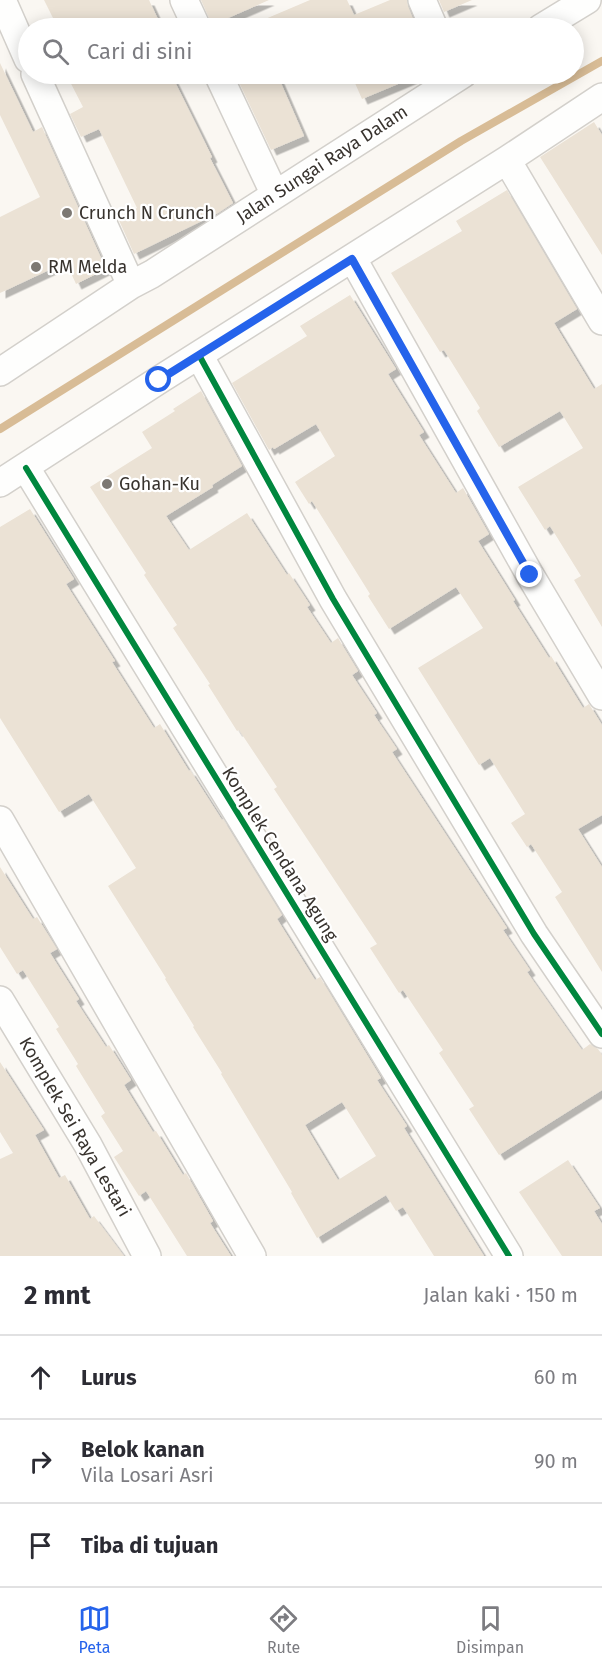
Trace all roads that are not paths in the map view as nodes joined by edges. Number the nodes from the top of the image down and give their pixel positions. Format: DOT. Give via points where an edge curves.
graph roads {
  1 [pos="2,0"];
  2 [pos="184,0"];
  3 [pos="422,0"];
  4 [pos="587,0"];
  5 [pos="192,18"];
  6 [pos="430,18"];
  7 [pos="557,18"];
  8 [pos="18,36"];
  9 [pos="40,84"];
  10 [pos="223,84"];
  11 [pos="443,84"];
  12 [pos="602,98"];
  13 [pos="507,160"];
  14 [pos="275,195"];
  15 [pos="352,259"];
  16 [pos="131,285"];
  17 [pos="602,321"];
  18 [pos="199,355"];
  19 [pos="0,372"];
  20 [pos="26,468"];
  21 [pos="0,483"];
  22 [pos="602,696"];
  23 [pos="0,820"];
  24 [pos="0,1000"];
  25 [pos="602,1034"];
  26 [pos="147,1256"];
  27 [pos="252,1256"];
  28 [pos="509,1256"];
  1 -- 8 [label="street"];
  2 -- 5 [label="street"];
  3 -- 6 [label="street"];
  4 -- 7 [label="street"];
  9 -- 16 [label="street"];
  10 -- 14 [label="street"];
  11 -- 14 [label="street, Jalan Sungai Raya Dalam"];
  12 -- 13 [label="street"];
  13 -- 15 [label="street"];
  13 -- 17 [label="street"];
  14 -- 16 [label="street, Jalan Sungai Raya Dalam"];
  15 -- 18 [label="street"];
  15 -- 22 [label="street"];
  16 -- 19 [label="street, Jalan Sungai Raya Dalam"];
  18 -- 20 [label="street"];
  18 -- 25 [label="street" via="333,599 534,934"];
  20 -- 21 [label="street"];
  20 -- 28 [label="street, Komplek Cendana Agung"];
  23 -- 27 [label="street"];
  24 -- 26 [label="street, Komplek Sei Raya Lestari" via="88,1146"];
}
